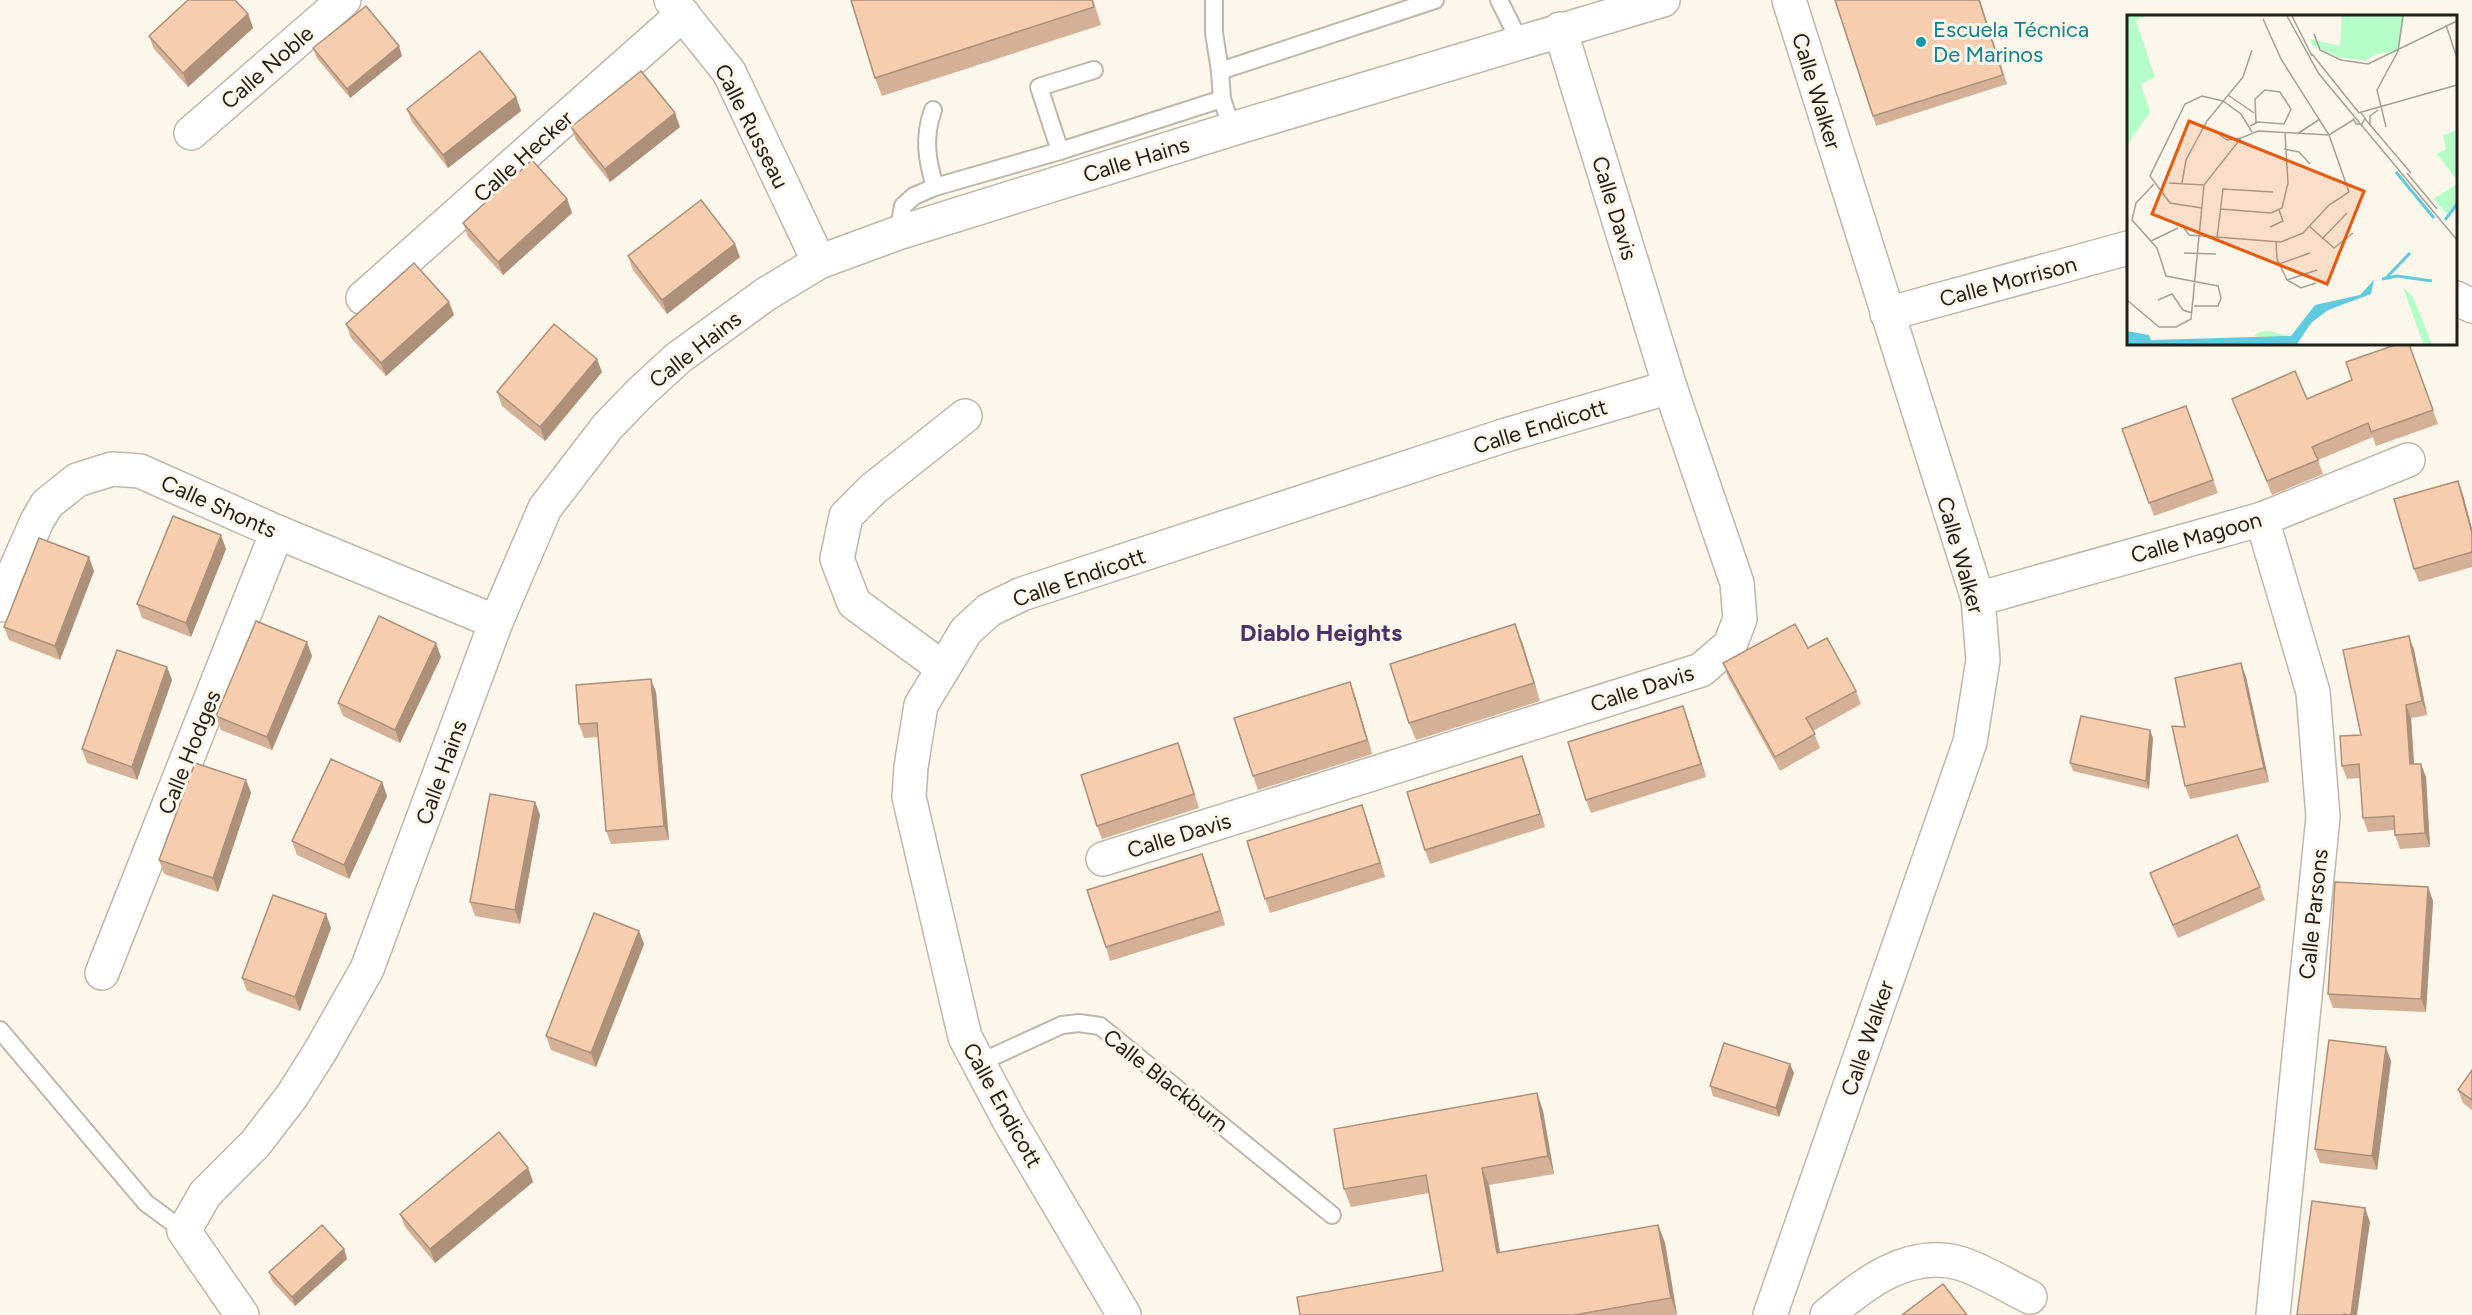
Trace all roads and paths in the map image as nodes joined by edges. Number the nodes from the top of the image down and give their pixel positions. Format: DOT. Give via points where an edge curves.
graph roads {
  1 [pos="344,0"];
  2 [pos="1214,0"];
  3 [pos="1435,0"];
  4 [pos="1499,0"];
  5 [pos="1663,0"];
  6 [pos="1789,0"];
  7 [pos="677,7"];
  8 [pos="1560,29"];
  9 [pos="1520,42"];
  10 [pos="1094,70"];
  11 [pos="1220,71"];
  12 [pos="933,110"];
  13 [pos="1227,114"];
  14 [pos="190,133"];
  15 [pos="1060,151"];
  16 [pos="935,187"];
  17 [pos="898,233"];
  18 [pos="2127,248"];
  19 [pos="819,262"];
  20 [pos="363,298"];
  21 [pos="2457,298"];
  22 [pos="2472,306"];
  23 [pos="1887,314"];
  24 [pos="1670,387"];
  25 [pos="965,416"];
  26 [pos="2408,460"];
  27 [pos="2262,519"];
  28 [pos="277,532"];
  29 [pos="1978,599"];
  30 [pos="0,605"];
  31 [pos="496,622"];
  32 [pos="943,668"];
  33 [pos="1103,858"];
  34 [pos="102,973"];
  35 [pos="0,1030"];
  36 [pos="979,1064"];
  37 [pos="1332,1215"];
  38 [pos="184,1231"];
  39 [pos="2030,1297"];
  40 [pos="242,1315"];
  41 [pos="1124,1315"];
  42 [pos="1770,1315"];
  43 [pos="1827,1315"];
  44 [pos="2273,1315"];
  1 -- 14 [label="street, Calle Noble"];
  2 -- 11 [label="lane"];
  3 -- 11 [label="lane"];
  4 -- 9 [label="lane"];
  5 -- 8 [label="street, Calle Hains"];
  6 -- 23 [label="street, Calle Walker"];
  7 -- 19 [label="street, Calle Russeau" via="729,72"];
  7 -- 20 [label="street, Calle Hecker"];
  8 -- 9 [label="street, Calle Hains"];
  8 -- 24 [label="street, Calle Davis"];
  9 -- 13 [label="street, Calle Hains"];
  10 -- 15 [label="lane" via="1039,87"];
  11 -- 13 [label="lane"];
  12 -- 16 [label="lane" via="926,141"];
  13 -- 15 [label="lane"];
  13 -- 17 [label="street, Calle Hains"];
  15 -- 16 [label="lane"];
  16 -- 17 [label="lane" via="903,206"];
  17 -- 19 [label="street, Calle Hains"];
  18 -- 23 [label="street, Calle Morrison"];
  19 -- 31 [label="street, Calle Hains" via="710,333 608,426 545,507"];
  21 -- 22 [label="street"];
  23 -- 29 [label="street, Calle Walker"];
  24 -- 32 [label="street, Calle Endicott" via="1506,435 1022,594 989,610 966,631"];
  24 -- 33 [label="street, Calle Davis" via="1737,583 1740,619 1730,645 1701,670"];
  25 -- 32 [label="street" via="873,489 846,516 837,559 854,603"];
  26 -- 27 [label="street, Calle Magoon"];
  27 -- 29 [label="street, Calle Magoon"];
  27 -- 44 [label="street, Calle Parsons" via="2313,692 2323,817"];
  28 -- 30 [label="street, Calle Shonts" via="140,471 112,469 94,473 77,480 47,504"];
  28 -- 31 [label="street, Calle Shonts"];
  28 -- 34 [label="street, Calle Hodges"];
  29 -- 42 [label="street, Calle Walker" via="1983,660 1971,742"];
  31 -- 38 [label="street, Calle Hains" via="367,969 292,1096 255,1144 205,1194"];
  32 -- 36 [label="street, Calle Endicott" via="921,705 909,796 965,1038"];
  35 -- 38 [label="lane" via="146,1203"];
  36 -- 37 [label="lane, Calle Blackburn" via="1062,1025 1100,1026"];
  36 -- 41 [label="street, Calle Endicott"];
  38 -- 40 [label="street"];
  39 -- 43 [label="street" via="1961,1264 1939,1259 1906,1264 1885,1273"];
}
